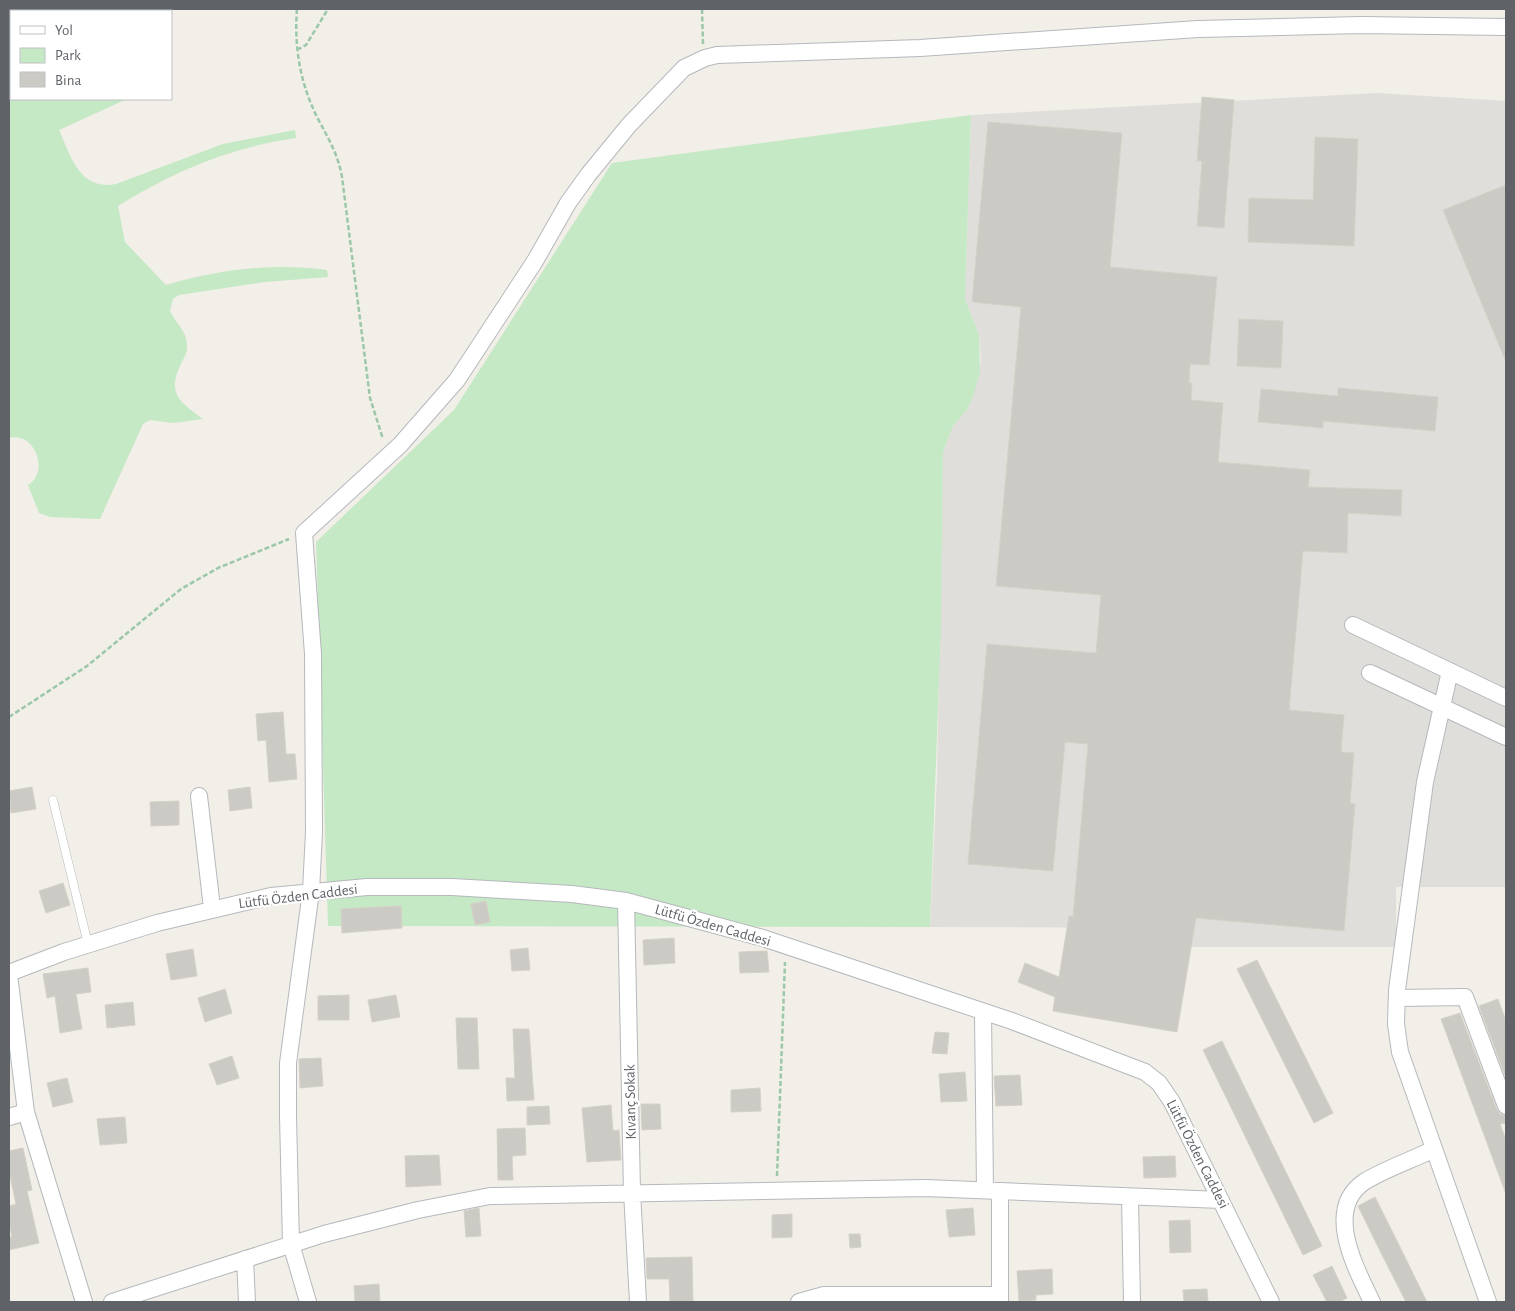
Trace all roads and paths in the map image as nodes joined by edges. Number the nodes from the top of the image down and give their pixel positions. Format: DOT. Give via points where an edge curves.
graph roads {
  1 [pos="297,9"];
  2 [pos="328,9"];
  3 [pos="702,9"];
  4 [pos="1506,27"];
  5 [pos="297,50"];
  6 [pos="705,58"];
  7 [pos="391,453"];
  8 [pos="304,533"];
  9 [pos="1354,625"];
  10 [pos="1450,671"];
  11 [pos="1370,673"];
  12 [pos="1506,698"];
  13 [pos="1442,707"];
  14 [pos="9,717"];
  15 [pos="1506,737"];
  16 [pos="200,796"];
  17 [pos="53,800"];
  18 [pos="311,891"];
  19 [pos="626,901"];
  20 [pos="212,908"];
  21 [pos="88,944"];
  22 [pos="786,946"];
  23 [pos="9,974"];
  24 [pos="1397,998"];
  25 [pos="983,1012"];
  26 [pos="1506,1106"];
  27 [pos="26,1112"];
  28 [pos="9,1117"];
  29 [pos="1434,1149"];
  30 [pos="776,1190"];
  31 [pos="992,1191"];
  32 [pos="632,1192"];
  33 [pos="1130,1196"];
  34 [pos="1221,1200"];
  35 [pos="291,1244"];
  36 [pos="245,1259"];
  37 [pos="1000,1298"];
  38 [pos="119,1301"];
  39 [pos="84,1302"];
  40 [pos="247,1302"];
  41 [pos="308,1302"];
  42 [pos="638,1302"];
  43 [pos="799,1302"];
  44 [pos="1132,1302"];
  45 [pos="1271,1302"];
  46 [pos="1372,1302"];
  47 [pos="1488,1302"];
  1 -- 5 [label="path"];
  2 -- 5 [label="path" via="306,45"];
  3 -- 6 [label="path"];
  4 -- 6 [label="street" via="1361,25 1198,29 920,48"];
  5 -- 7 [label="path" via="309,100 340,164 370,398 380,433"];
  6 -- 7 [label="street" via="675,75 608,150 568,203 535,261 457,380"];
  7 -- 8 [label="street"];
  8 -- 14 [label="path" via="218,568 187,585 87,666"];
  8 -- 18 [label="street" via="315,715"];
  9 -- 10 [label="street"];
  10 -- 12 [label="street"];
  10 -- 13 [label="street"];
  11 -- 13 [label="street"];
  13 -- 15 [label="street"];
  13 -- 24 [label="street" via="1426,782"];
  16 -- 20 [label="street"];
  17 -- 21 [label="lane"];
  18 -- 19 [label="street, Lütfü Özden Caddesi" via="367,887 452,888 572,894"];
  18 -- 20 [label="street, Lütfü Özden Caddesi"];
  18 -- 35 [label="street" via="288,1063"];
  19 -- 22 [label="street, Lütfü Özden Caddesi"];
  19 -- 32 [label="street, Kıvanç Sokak"];
  20 -- 21 [label="street, Lütfü Özden Caddesi"];
  21 -- 23 [label="street, Lütfü Özden Caddesi"];
  22 -- 25 [label="street, Lütfü Özden Caddesi"];
  22 -- 30 [label="path"];
  23 -- 27 [label="street"];
  24 -- 26 [label="street" via="1465,997"];
  24 -- 29 [label="street" via="1400,1052"];
  25 -- 31 [label="street"];
  25 -- 34 [label="street, Lütfü Özden Caddesi" via="1152,1077 1172,1102"];
  27 -- 28 [label="street"];
  27 -- 39 [label="street"];
  29 -- 46 [label="street" via="1364,1183 1350,1200 1345,1218 1348,1253"];
  29 -- 47 [label="street"];
  30 -- 31 [label="street" via="925,1188"];
  30 -- 32 [label="street"];
  31 -- 33 [label="street"];
  31 -- 37 [label="street"];
  32 -- 35 [label="street" via="490,1196 399,1215"];
  32 -- 42 [label="street, Kıvanç Sokak"];
  33 -- 34 [label="street"];
  33 -- 44 [label="street"];
  34 -- 45 [label="street, Lütfü Özden Caddesi"];
  35 -- 36 [label="street"];
  35 -- 41 [label="street"];
  36 -- 38 [label="street"];
  36 -- 40 [label="street"];
  37 -- 43 [label="street" via="824,1295"];
}
